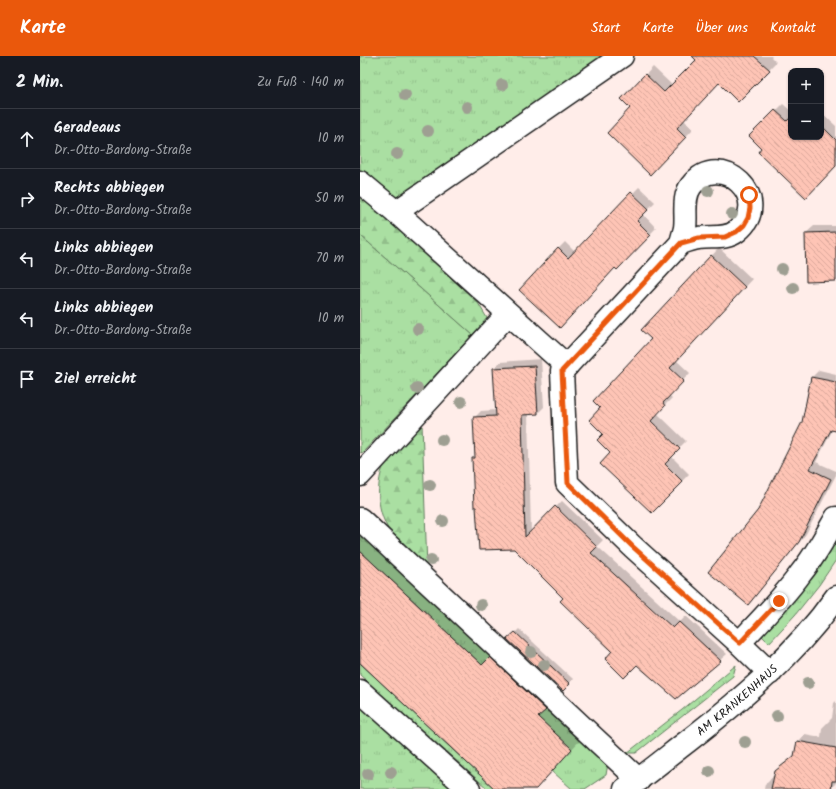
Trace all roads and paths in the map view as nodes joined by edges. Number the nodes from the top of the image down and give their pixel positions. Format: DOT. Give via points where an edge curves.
graph roads {
  1 [pos="622,56"];
  2 [pos="360,182"];
  3 [pos="396,212"];
  4 [pos="681,243"];
  5 [pos="508,314"];
  6 [pos="566,366"];
  7 [pos="360,475"];
  8 [pos="836,518"];
  9 [pos="360,519"];
  10 [pos="836,597"];
  11 [pos="740,643"];
  12 [pos="770,673"];
  13 [pos="360,691"];
  14 [pos="632,784"];
  15 [pos="469,789"];
  1 -- 3 [label="street"];
  2 -- 3 [label="street"];
  3 -- 5 [label="street"];
  4 -- 6 [label="street"];
  5 -- 6 [label="street"];
  5 -- 7 [label="street"];
  6 -- 11 [label="street" via="562,371 568,483 632,546"];
  8 -- 11 [label="street" via="802,573"];
  9 -- 14 [label="street"];
  10 -- 12 [label="street, AM KRANKENHAUS" via="799,643"];
  11 -- 12 [label="street"];
  12 -- 14 [label="street, AM KRANKENHAUS" via="716,720"];
  13 -- 15 [label="street"];
}
